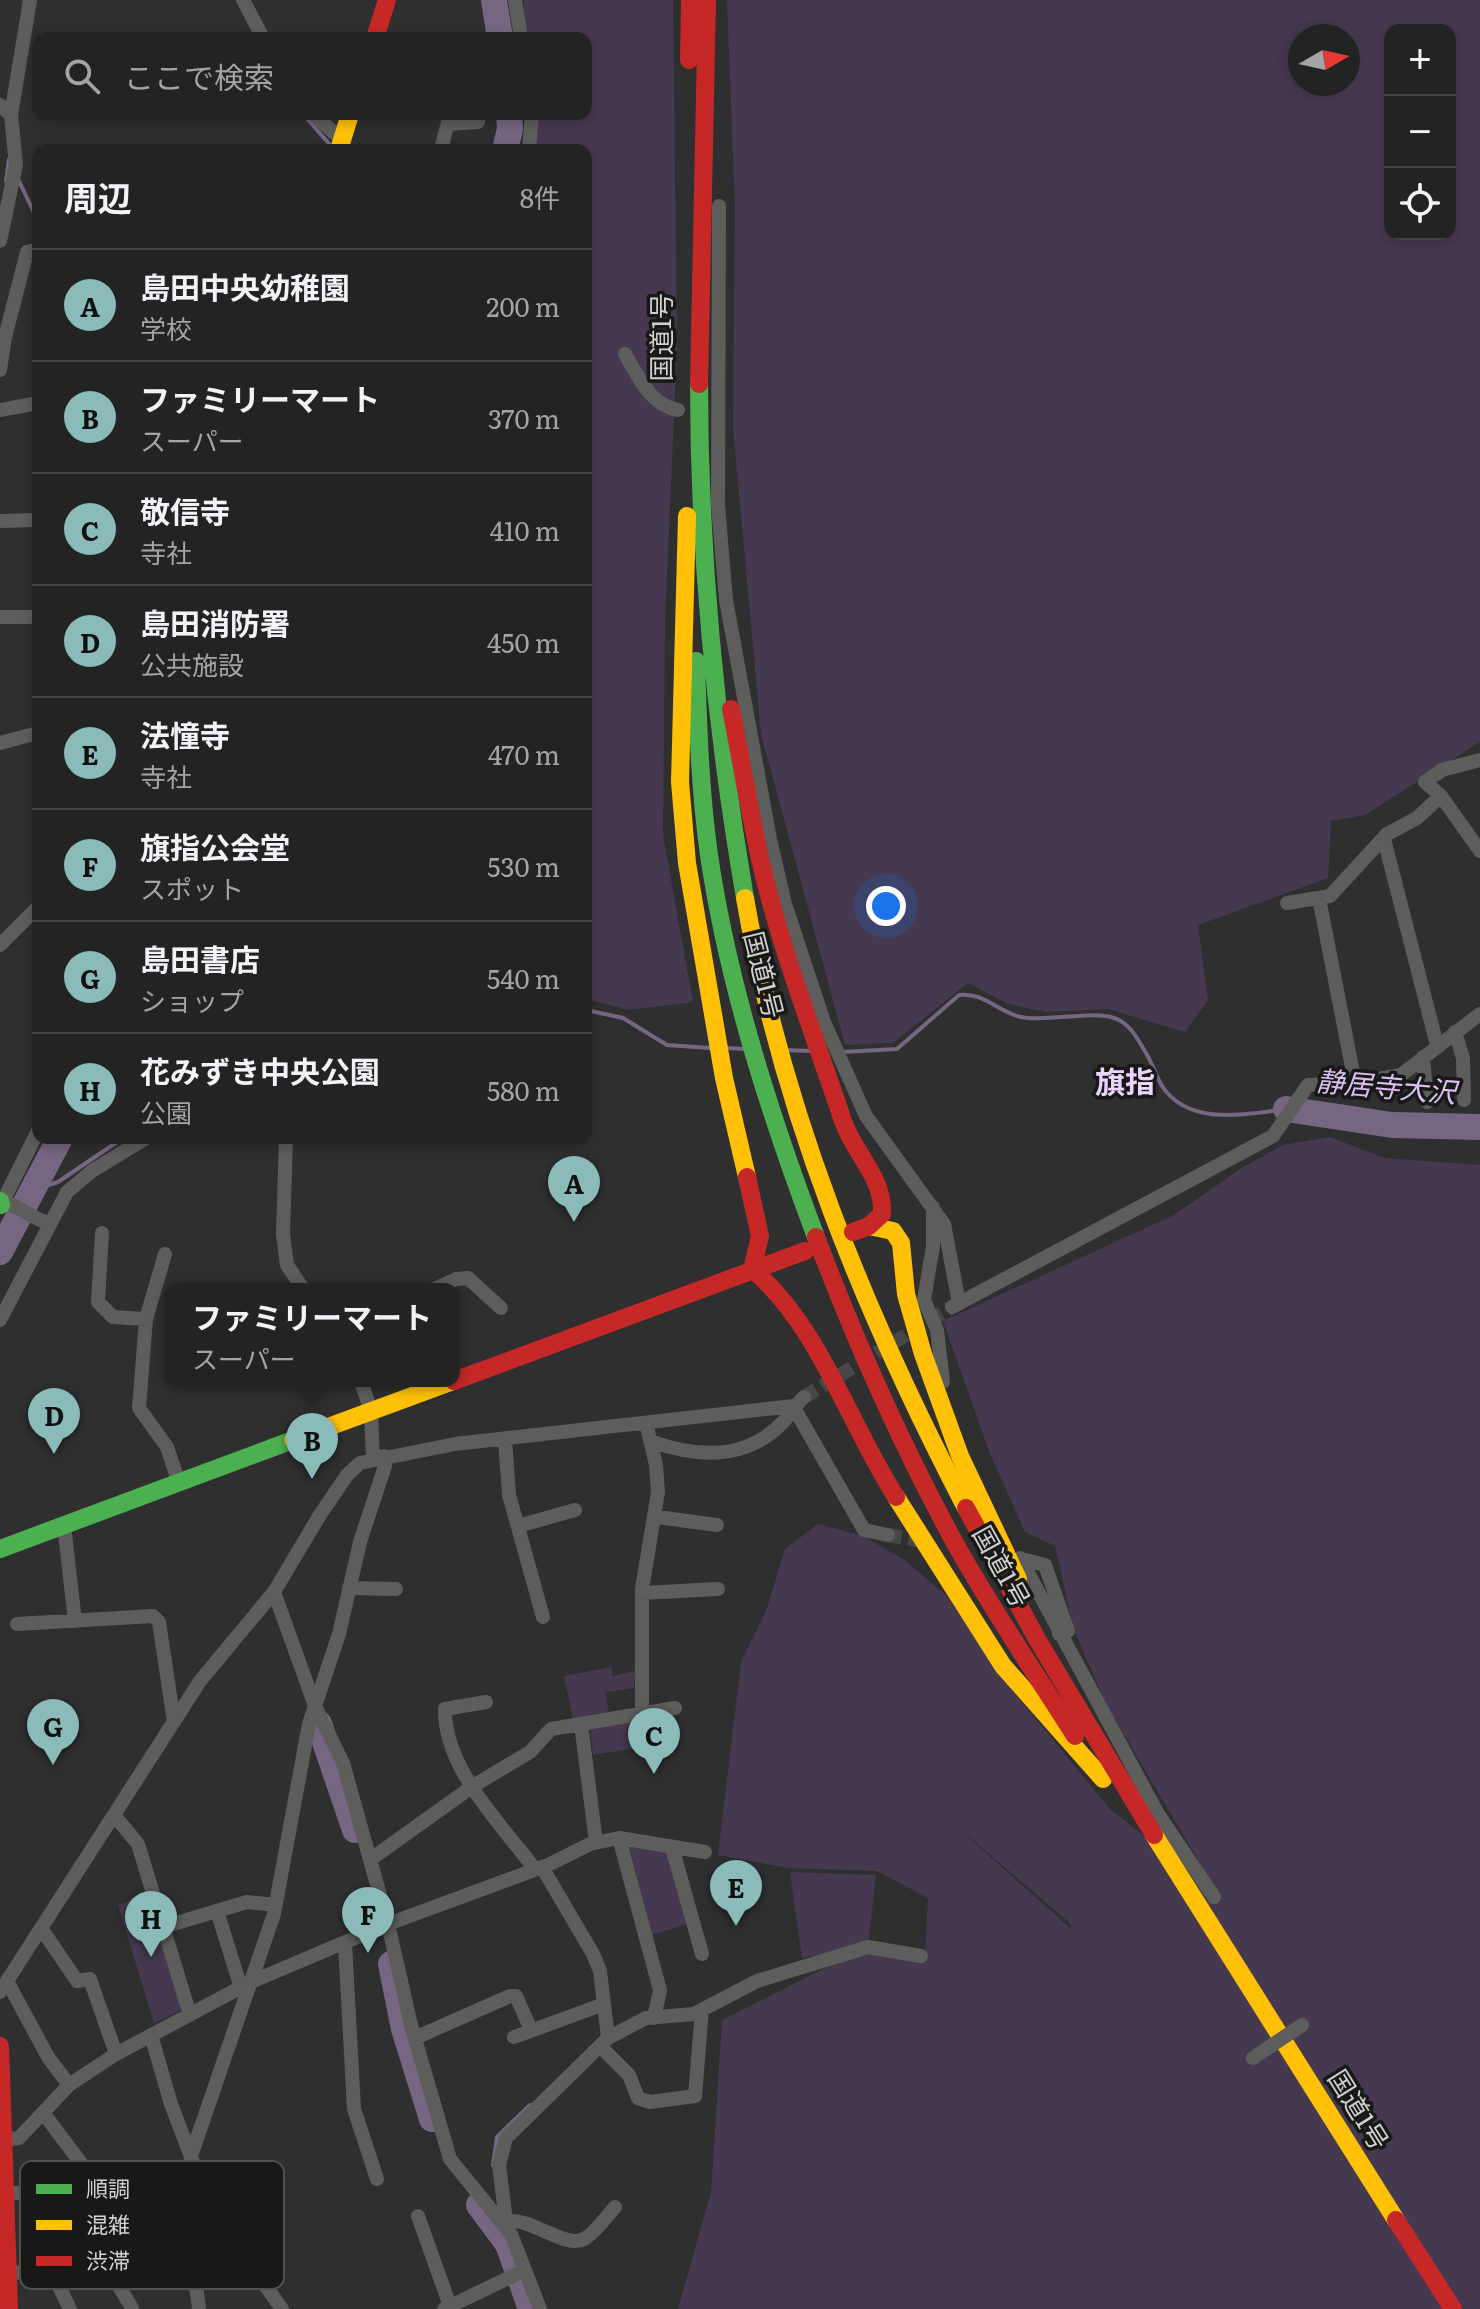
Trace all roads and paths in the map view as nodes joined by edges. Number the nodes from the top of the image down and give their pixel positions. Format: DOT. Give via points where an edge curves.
graph roads {
  1 [pos="30,0"];
  2 [pos="243,0"];
  3 [pos="387,0"];
  4 [pos="515,0"];
  5 [pos="690,0"];
  6 [pos="707,0"];
  7 [pos="260,32"];
  8 [pos="377,32"];
  9 [pos="520,32"];
  10 [pos="6,110"];
  11 [pos="318,120"];
  12 [pos="348,120"];
  13 [pos="449,120"];
  14 [pos="459,120"];
  15 [pos="532,120"];
  16 [pos="478,122"];
  17 [pos="340,144"];
  18 [pos="341,144"];
  19 [pos="443,144"];
  20 [pos="530,144"];
  21 [pos="5,193"];
  22 [pos="719,206"];
  23 [pos="0,241"];
  24 [pos="32,251"];
  25 [pos="625,354"];
  26 [pos="0,370"];
  27 [pos="32,404"];
  28 [pos="0,410"];
  29 [pos="678,410"];
  30 [pos="687,466"];
  31 [pos="32,520"];
  32 [pos="0,521"];
  33 [pos="703,553"];
  34 [pos="0,617"];
  35 [pos="32,617"];
  36 [pos="32,735"];
  37 [pos="0,743"];
  38 [pos="1480,760"];
  39 [pos="1441,796"];
  40 [pos="1384,839"];
  41 [pos="1480,851"];
  42 [pos="1319,898"];
  43 [pos="1287,903"];
  44 [pos="32,913"];
  45 [pos="0,945"];
  46 [pos="1480,1014"];
  47 [pos="1455,1032"];
  48 [pos="1437,1045"];
  49 [pos="1423,1057"];
  50 [pos="1355,1083"];
  51 [pos="1464,1100"];
  52 [pos="1427,1102"];
  53 [pos="32,1143"];
  54 [pos="136,1144"];
  55 [pos="286,1144"];
  56 [pos="1,1203"];
  57 [pos="933,1206"];
  58 [pos="50,1225"];
  59 [pos="102,1233"];
  60 [pos="805,1251"];
  61 [pos="165,1254"];
  62 [pos="752,1269"];
  63 [pos="299,1283"];
  64 [pos="447,1283"];
  65 [pos="501,1308"];
  66 [pos="146,1319"];
  67 [pos="0,1320"];
  68 [pos="460,1379"];
  69 [pos="364,1387"];
  70 [pos="438,1387"];
  71 [pos="798,1402"];
  72 [pos="371,1412"];
  73 [pos="646,1423"];
  74 [pos="505,1439"];
  75 [pos="650,1441"];
  76 [pos="379,1457"];
  77 [pos="179,1483"];
  78 [pos="575,1510"];
  79 [pos="657,1517"];
  80 [pos="64,1525"];
  81 [pos="717,1525"];
  82 [pos="518,1526"];
  83 [pos="888,1535"];
  84 [pos="0,1549"];
  85 [pos="1026,1560"];
  86 [pos="349,1588"];
  87 [pos="396,1589"];
  88 [pos="718,1589"];
  89 [pos="274,1592"];
  90 [pos="642,1593"];
  91 [pos="543,1617"];
  92 [pos="75,1621"];
  93 [pos="17,1624"];
  94 [pos="1059,1634"];
  95 [pos="486,1702"];
  96 [pos="315,1706"];
  97 [pos="675,1708"];
  98 [pos="642,1715"];
  99 [pos="174,1722"];
  100 [pos="581,1724"];
  101 [pos="1106,1771"];
  102 [pos="473,1786"];
  103 [pos="114,1815"];
  104 [pos="619,1838"];
  105 [pos="596,1842"];
  106 [pos="672,1847"];
  107 [pos="705,1852"];
  108 [pos="371,1859"];
  109 [pos="538,1868"];
  110 [pos="1214,1897"];
  111 [pos="276,1905"];
  112 [pos="217,1911"];
  113 [pos="388,1924"];
  114 [pos="163,1927"];
  115 [pos="41,1928"];
  116 [pos="345,1943"];
  117 [pos="702,1954"];
  118 [pos="921,1956"];
  119 [pos="246,1985"];
  120 [pos="4,1986"];
  121 [pos="604,2004"];
  122 [pos="702,2010"];
  123 [pos="190,2015"];
  124 [pos="654,2018"];
  125 [pos="1302,2025"];
  126 [pos="531,2030"];
  127 [pos="151,2035"];
  128 [pos="514,2037"];
  129 [pos="415,2038"];
  130 [pos="604,2042"];
  131 [pos="0,2046"];
  132 [pos="116,2054"];
  133 [pos="1253,2058"];
  134 [pos="69,2085"];
  135 [pos="44,2114"];
  136 [pos="3,2140"];
  137 [pos="191,2156"];
  138 [pos="79,2161"];
  139 [pos="191,2161"];
  140 [pos="193,2161"];
  141 [pos="2,2163"];
  142 [pos="377,2179"];
  143 [pos="20,2193"];
  144 [pos="5,2194"];
  145 [pos="615,2207"];
  146 [pos="418,2216"];
  147 [pos="507,2225"];
  148 [pos="525,2270"];
  149 [pos="20,2272"];
  150 [pos="8,2274"];
  151 [pos="60,2289"];
  152 [pos="121,2289"];
  153 [pos="196,2289"];
  154 [pos="268,2289"];
  155 [pos="132,2308"];
  156 [pos="447,2308"];
  157 [pos="9,2309"];
  158 [pos="70,2309"];
  159 [pos="199,2309"];
  160 [pos="282,2309"];
  161 [pos="540,2309"];
  162 [pos="1453,2309"];
  1 -- 10 [label="street"];
  2 -- 7 [label="street"];
  3 -- 8 [label="main road"];
  4 -- 9 [label="street"];
  5 -- 30 [label="main road, 国道1号"];
  6 -- 33 [label="main road, 国道1号" via="699,400"];
  10 -- 21 [label="street" via="16,165"];
  11 -- 17 [label="street"];
  12 -- 18 [label="main road"];
  13 -- 19 [label="street"];
  14 -- 16 [label="street"];
  15 -- 20 [label="street"];
  21 -- 23 [label="street"];
  22 -- 57 [label="street" via="714,407 726,600 785,904 824,1022 866,1116"];
  24 -- 26 [label="street" via="27,252"];
  25 -- 29 [label="street" via="653,398"];
  27 -- 28 [label="street"];
  30 -- 62 [label="main road" via="680,782 687,863 721,1063 757,1209 760,1236"];
  30 -- 101 [label="main road, 国道1号" via="700,764 714,882 743,1012 809,1224 855,1340 911,1457 992,1606"];
  31 -- 32 [label="street"];
  33 -- 101 [label="main road, 国道1号" via="708,639 740,876 780,1054 811,1155 873,1322 953,1492"];
  33 -- 101 [label="main road" via="775,914 848,1135 883,1199 882,1214 861,1229 893,1231 901,1243 906,1294 960,1456"];
  34 -- 35 [label="street"];
  36 -- 37 [label="street"];
  38 -- 39 [label="street" via="1442,770 1425,782"];
  39 -- 40 [label="street"];
  39 -- 41 [label="street"];
  40 -- 42 [label="street" via="1330,896"];
  40 -- 48 [label="street"];
  42 -- 43 [label="street"];
  42 -- 50 [label="street"];
  44 -- 45 [label="street"];
  46 -- 47 [label="street"];
  47 -- 48 [label="street"];
  47 -- 51 [label="street" via="1463,1058"];
  48 -- 49 [label="street"];
  49 -- 50 [label="street" via="1401,1075"];
  49 -- 52 [label="street"];
  50 -- 57 [label="street" via="1308,1085 1273,1136 955,1305 944,1224"];
  53 -- 56 [label="street"];
  54 -- 58 [label="street" via="67,1192"];
  55 -- 63 [label="street" via="283,1234 287,1265"];
  56 -- 58 [label="street"];
  57 -- 94 [label="street" via="924,1300 937,1330 940,1375 983,1482"];
  58 -- 67 [label="street"];
  59 -- 66 [label="street" via="98,1302 113,1317"];
  60 -- 62 [label="main road"];
  61 -- 66 [label="street"];
  62 -- 68 [label="main road"];
  62 -- 101 [label="main road" via="796,1314 873,1461 1003,1666"];
  64 -- 65 [label="street" via="468,1278"];
  66 -- 77 [label="street" via="139,1408 167,1447"];
  69 -- 72 [label="street"];
  70 -- 72 [label="main road"];
  71 -- 73 [label="street"];
  71 -- 75 [label="street" via="767,1435 728,1454 681,1452"];
  71 -- 83 [label="street" via="864,1530"];
  72 -- 76 [label="street"];
  72 -- 77 [label="main road"];
  73 -- 74 [label="street"];
  73 -- 75 [label="street"];
  74 -- 76 [label="street"];
  74 -- 82 [label="street" via="509,1495"];
  75 -- 79 [label="street"];
  76 -- 86 [label="street" via="385,1466"];
  76 -- 89 [label="street" via="360,1463 347,1475"];
  77 -- 80 [label="main road"];
  78 -- 82 [label="street"];
  79 -- 81 [label="street"];
  79 -- 90 [label="street"];
  80 -- 84 [label="main road"];
  80 -- 92 [label="street"];
  82 -- 91 [label="street"];
  85 -- 94 [label="street" via="1045,1565 1068,1631"];
  86 -- 87 [label="street"];
  86 -- 96 [label="street"];
  88 -- 90 [label="street"];
  89 -- 96 [label="street"];
  89 -- 99 [label="street" via="200,1681"];
  90 -- 98 [label="street"];
  92 -- 93 [label="street"];
  92 -- 99 [label="street" via="153,1616 159,1622"];
  94 -- 110 [label="street" via="1158,1814"];
  95 -- 102 [label="street" via="445,1709 451,1745"];
  96 -- 108 [label="street" via="343,1763"];
  96 -- 111 [label="street"];
  97 -- 98 [label="street"];
  98 -- 100 [label="street"];
  99 -- 103 [label="street"];
  100 -- 102 [label="street" via="551,1729 530,1752"];
  100 -- 105 [label="street"];
  101 -- 162 [label="main road, 国道1号" via="1168,1858"];
  102 -- 108 [label="street"];
  102 -- 109 [label="street"];
  103 -- 114 [label="street" via="138,1844"];
  103 -- 115 [label="street"];
  104 -- 105 [label="street"];
  104 -- 106 [label="street"];
  104 -- 124 [label="street" via="660,1990"];
  105 -- 109 [label="street"];
  106 -- 107 [label="street"];
  106 -- 117 [label="street"];
  108 -- 113 [label="street"];
  109 -- 113 [label="street"];
  109 -- 121 [label="street" via="593,1954"];
  111 -- 112 [label="street" via="247,1902"];
  111 -- 119 [label="street"];
  112 -- 114 [label="street"];
  112 -- 119 [label="street"];
  113 -- 116 [label="street"];
  113 -- 129 [label="street"];
  114 -- 123 [label="street"];
  115 -- 120 [label="street"];
  115 -- 132 [label="street" via="77,1981 90,1979"];
  116 -- 119 [label="street"];
  116 -- 142 [label="street" via="354,2109"];
  118 -- 122 [label="street" via="868,1947 757,1981"];
  119 -- 123 [label="street"];
  119 -- 137 [label="street"];
  120 -- 134 [label="street"];
  121 -- 126 [label="street"];
  121 -- 130 [label="street"];
  122 -- 124 [label="street"];
  122 -- 130 [label="street" via="695,2096 650,2102 638,2098 629,2075"];
  123 -- 127 [label="street"];
  124 -- 130 [label="street" via="625,2027"];
  125 -- 133 [label="street, bridge"];
  126 -- 128 [label="street"];
  126 -- 129 [label="street" via="516,1996 510,1996"];
  127 -- 132 [label="street"];
  127 -- 137 [label="street"];
  129 -- 147 [label="street" via="450,2159"];
  130 -- 147 [label="street" via="506,2138 499,2165"];
  131 -- 136 [label="main road"];
  132 -- 134 [label="street"];
  134 -- 135 [label="street"];
  135 -- 136 [label="street" via="19,2138"];
  135 -- 138 [label="street"];
  136 -- 141 [label="main road"];
  137 -- 139 [label="street"];
  137 -- 140 [label="street"];
  141 -- 144 [label="main road"];
  143 -- 144 [label="street"];
  144 -- 150 [label="main road"];
  145 -- 147 [label="street" via="585,2239 573,2242 519,2219"];
  146 -- 156 [label="street"];
  147 -- 148 [label="street"];
  148 -- 156 [label="street"];
  148 -- 161 [label="street"];
  149 -- 150 [label="street"];
  150 -- 157 [label="main road"];
  151 -- 158 [label="street"];
  152 -- 155 [label="street"];
  153 -- 159 [label="street"];
  154 -- 160 [label="street"];
}
